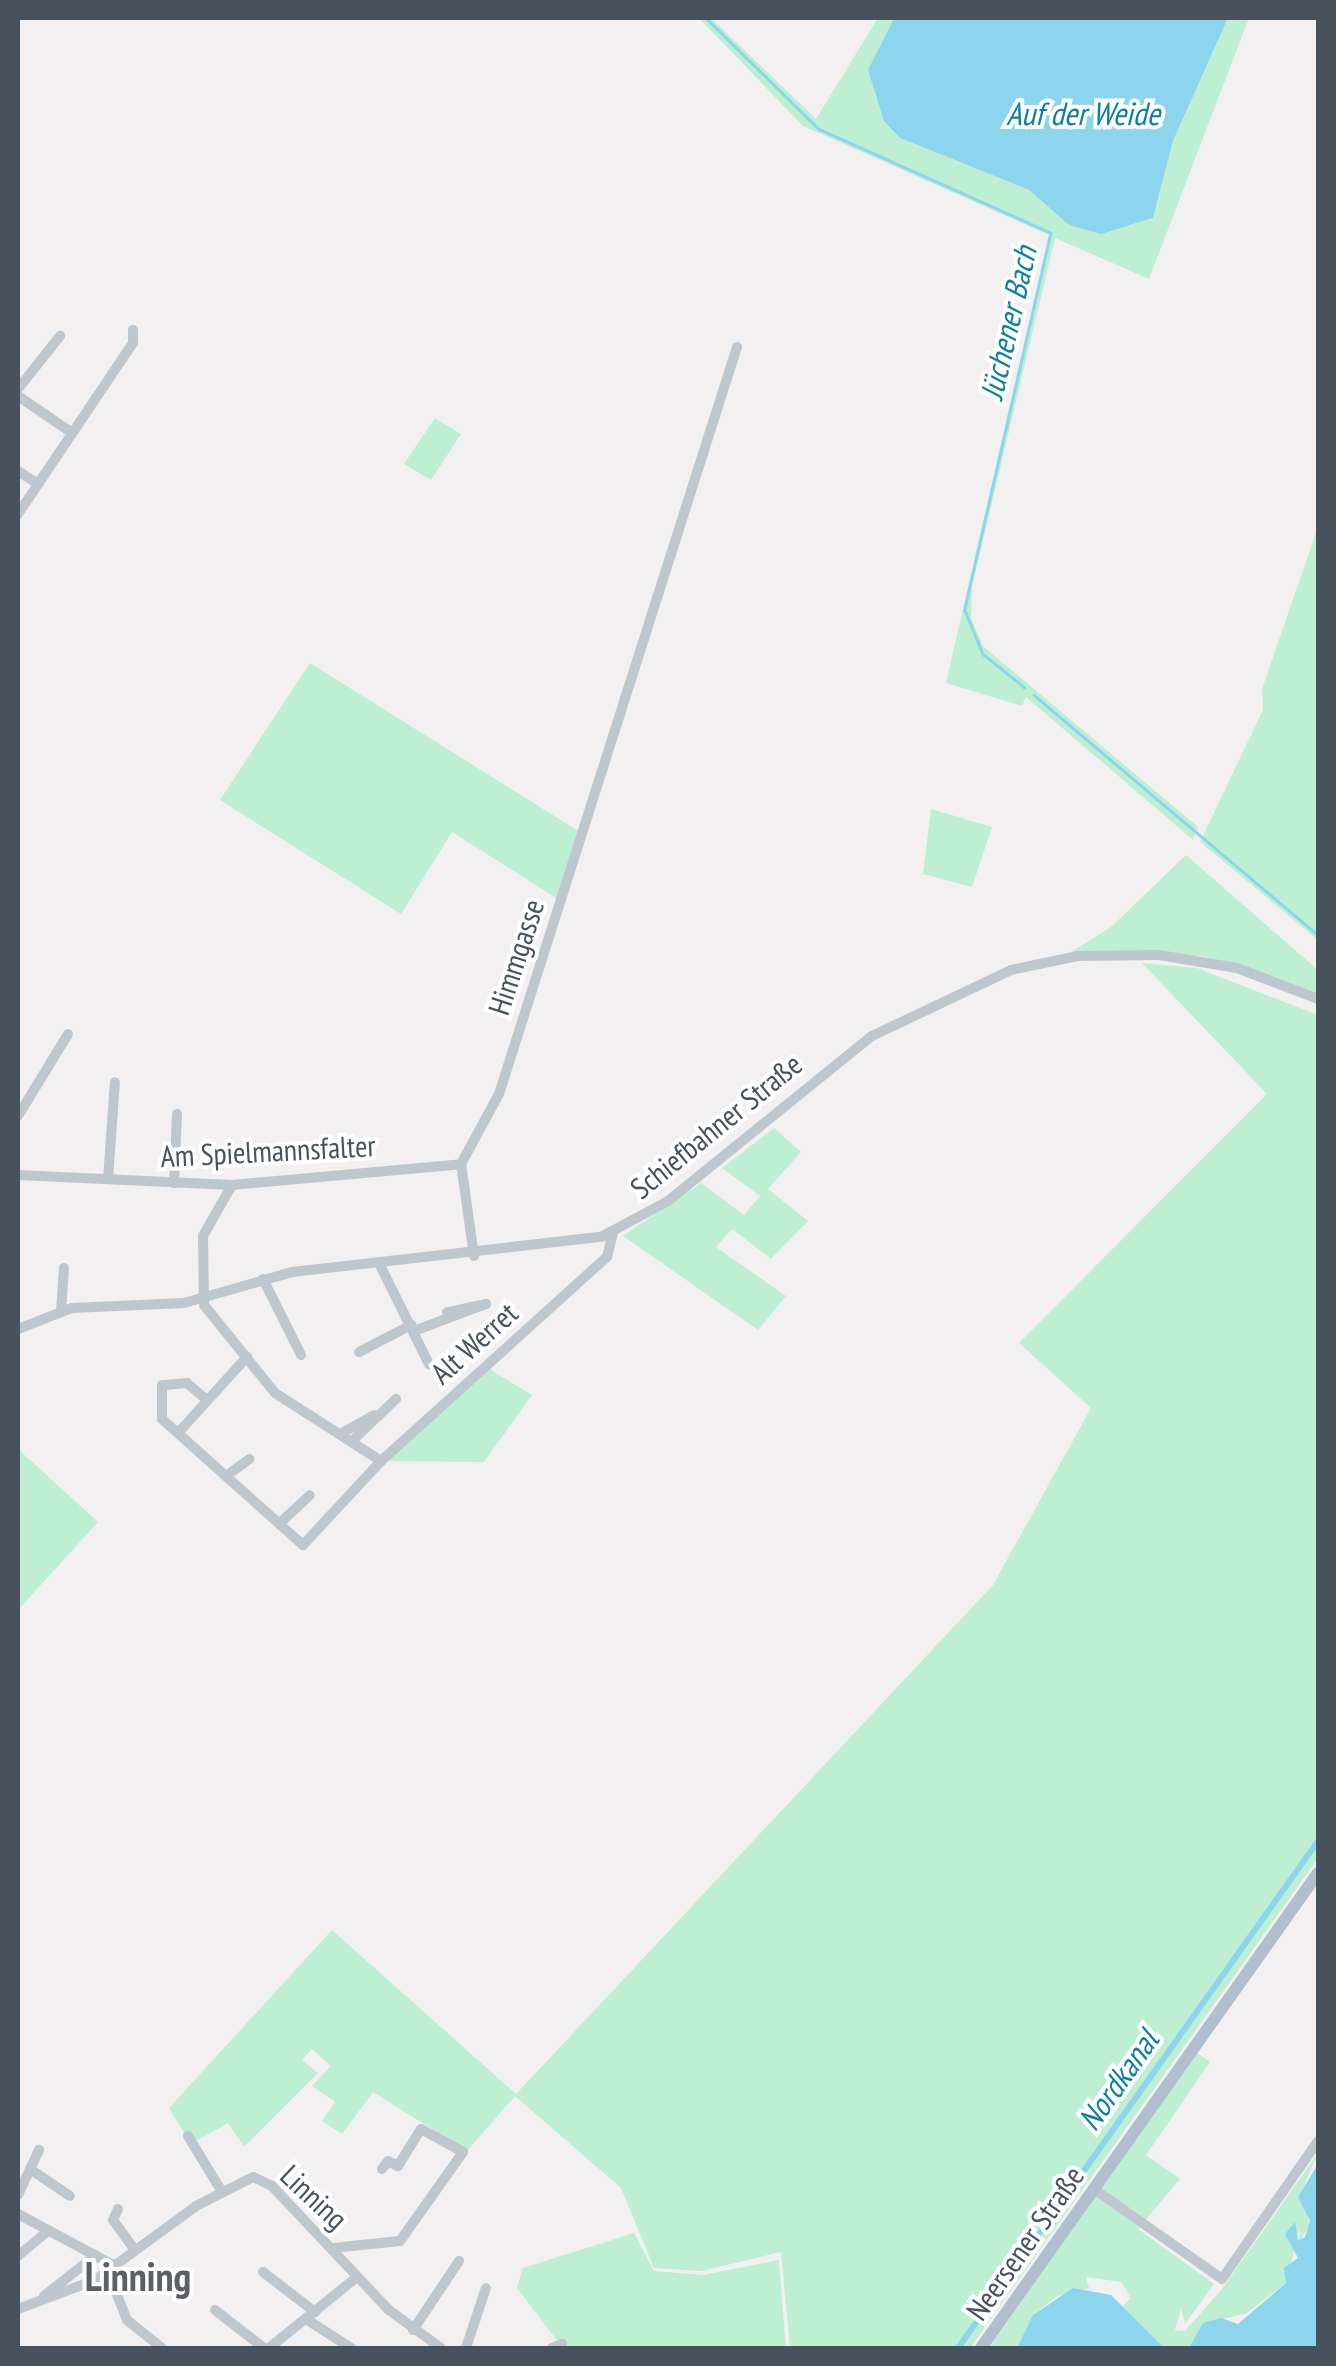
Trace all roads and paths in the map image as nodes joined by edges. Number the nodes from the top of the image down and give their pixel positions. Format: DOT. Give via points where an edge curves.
graph roads {
  1 [pos="133,330"];
  2 [pos="60,336"];
  3 [pos="737,347"];
  4 [pos="18,393"];
  5 [pos="72,433"];
  6 [pos="18,471"];
  7 [pos="38,484"];
  8 [pos="18,514"];
  9 [pos="1318,999"];
  10 [pos="68,1034"];
  11 [pos="115,1082"];
  12 [pos="21,1101"];
  13 [pos="176,1114"];
  14 [pos="18,1116"];
  15 [pos="461,1164"];
  16 [pos="18,1175"];
  17 [pos="108,1180"];
  18 [pos="174,1183"];
  19 [pos="232,1184"];
  20 [pos="613,1232"];
  21 [pos="474,1256"];
  22 [pos="378,1264"];
  23 [pos="64,1268"];
  24 [pos="263,1278"];
  25 [pos="202,1299"];
  26 [pos="61,1311"];
  27 [pos="447,1312"];
  28 [pos="18,1329"];
  29 [pos="413,1330"];
  30 [pos="359,1352"];
  31 [pos="301,1356"];
  32 [pos="247,1357"];
  33 [pos="430,1364"];
  34 [pos="207,1400"];
  35 [pos="178,1432"];
  36 [pos="340,1434"];
  37 [pos="352,1441"];
  38 [pos="249,1459"];
  39 [pos="380,1460"];
  40 [pos="226,1476"];
  41 [pos="310,1496"];
  42 [pos="279,1524"];
  43 [pos="1318,1873"];
  44 [pos="188,2136"];
  45 [pos="1318,2141"];
  46 [pos="39,2150"];
  47 [pos="30,2169"];
  48 [pos="382,2169"];
  49 [pos="221,2190"];
  50 [pos="1094,2190"];
  51 [pos="18,2195"];
  52 [pos="70,2196"];
  53 [pos="118,2209"];
  54 [pos="18,2214"];
  55 [pos="49,2230"];
  56 [pos="332,2248"];
  57 [pos="135,2250"];
  58 [pos="96,2255"];
  59 [pos="18,2256"];
  60 [pos="459,2261"];
  61 [pos="112,2269"];
  62 [pos="263,2272"];
  63 [pos="357,2277"];
  64 [pos="486,2288"];
  65 [pos="35,2303"];
  66 [pos="18,2309"];
  67 [pos="215,2310"];
  68 [pos="311,2316"];
  69 [pos="412,2330"];
  70 [pos="162,2348"];
  71 [pos="266,2348"];
  72 [pos="351,2348"];
  73 [pos="441,2348"];
  74 [pos="466,2348"];
  75 [pos="980,2348"];
  1 -- 5 [label="street" via="134,343"];
  2 -- 4 [label="street"];
  3 -- 15 [label="street, Himmgasse" via="499,1094"];
  4 -- 5 [label="street"];
  5 -- 7 [label="street"];
  6 -- 7 [label="street"];
  7 -- 8 [label="street"];
  9 -- 20 [label="street, Schiefbahner Straße" via="1237,968 1158,955 1078,956 990,976 856,1048 678,1193"];
  10 -- 12 [label="street"];
  11 -- 17 [label="street"];
  12 -- 14 [label="street"];
  13 -- 18 [label="street"];
  15 -- 19 [label="street, Am Spielmannsfalter"];
  15 -- 21 [label="street"];
  16 -- 17 [label="street, Am Spielmannsfalter"];
  17 -- 18 [label="street, Am Spielmannsfalter"];
  18 -- 19 [label="street, Am Spielmannsfalter"];
  19 -- 25 [label="street" via="203,1236"];
  20 -- 21 [label="street, Schiefbahner Straße"];
  20 -- 39 [label="street, Alt Werret" via="607,1257"];
  21 -- 22 [label="street, Schiefbahner Straße"];
  22 -- 24 [label="street, Schiefbahner Straße"];
  22 -- 29 [label="street"];
  23 -- 26 [label="street"];
  24 -- 25 [label="street, Schiefbahner Straße"];
  24 -- 31 [label="street"];
  25 -- 26 [label="street, Schiefbahner Straße"];
  25 -- 32 [label="street"];
  26 -- 28 [label="street, Schiefbahner Straße"];
  27 -- 29 [label="street"];
  29 -- 30 [label="street"];
  29 -- 33 [label="street"];
  32 -- 34 [label="street"];
  32 -- 36 [label="street" via="275,1393"];
  34 -- 35 [label="street"];
  34 -- 35 [label="street" via="187,1383 161,1386 162,1419"];
  35 -- 40 [label="street"];
  36 -- 37 [label="street"];
  36 -- 37 [label="street" via="392,1403"];
  37 -- 39 [label="street"];
  38 -- 40 [label="street"];
  39 -- 42 [label="street, Alt Werret" via="303,1544"];
  40 -- 42 [label="street"];
  41 -- 42 [label="street"];
  43 -- 50 [label="main road, Neersener Straße"];
  44 -- 49 [label="street"];
  45 -- 50 [label="street" via="1222,2279"];
  46 -- 47 [label="street"];
  47 -- 51 [label="street"];
  47 -- 52 [label="street"];
  48 -- 56 [label="street" via="398,2166 421,2129 463,2152 400,2241"];
  49 -- 56 [label="street, Linning" via="263,2180"];
  49 -- 57 [label="street, Linning"];
  50 -- 75 [label="main road, Neersener Straße"];
  53 -- 57 [label="street" via="113,2220"];
  54 -- 55 [label="street"];
  55 -- 58 [label="street"];
  55 -- 59 [label="street"];
  56 -- 63 [label="street, Linning"];
  57 -- 61 [label="street, Linning"];
  58 -- 61 [label="street"];
  58 -- 65 [label="street"];
  60 -- 69 [label="street"];
  61 -- 65 [label="street, Linning"];
  61 -- 70 [label="street" via="127,2320"];
  62 -- 68 [label="street"];
  63 -- 68 [label="street"];
  63 -- 69 [label="street, Linning"];
  64 -- 74 [label="street"];
  65 -- 66 [label="street, Linning"];
  67 -- 71 [label="street"];
  68 -- 71 [label="street"];
  68 -- 72 [label="street"];
  69 -- 73 [label="street, Linning"];
}
